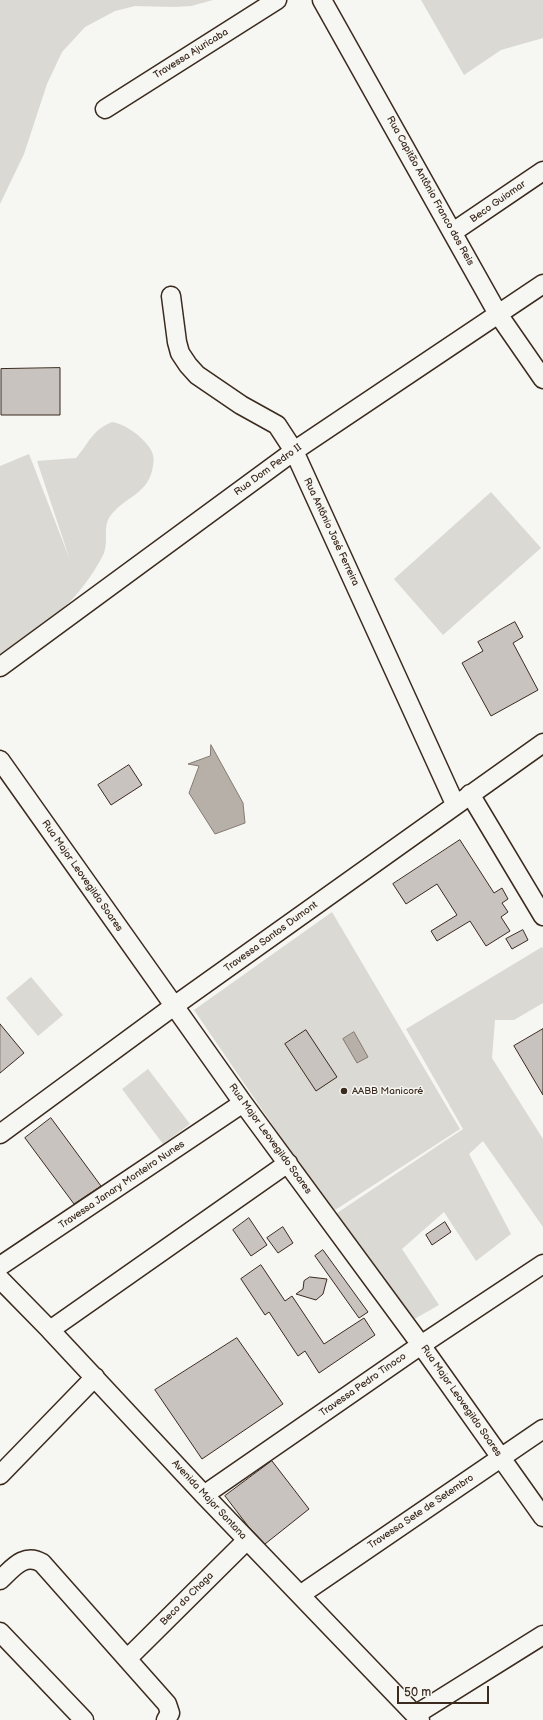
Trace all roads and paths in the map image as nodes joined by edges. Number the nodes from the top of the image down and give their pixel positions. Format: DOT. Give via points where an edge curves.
graph roads {
  1 [pos="277,0"];
  2 [pos="322,0"];
  3 [pos="105,109"];
  4 [pos="543,171"];
  5 [pos="453,232"];
  6 [pos="543,284"];
  7 [pos="171,296"];
  8 [pos="498,314"];
  9 [pos="543,379"];
  10 [pos="294,451"];
  11 [pos="0,667"];
  12 [pos="543,743"];
  13 [pos="0,760"];
  14 [pos="463,799"];
  15 [pos="543,916"];
  16 [pos="174,1006"];
  17 [pos="243,1103"];
  18 [pos="0,1134"];
  19 [pos="288,1163"];
  20 [pos="543,1264"];
  21 [pos="0,1266"];
  22 [pos="2,1285"];
  23 [pos="50,1330"];
  24 [pos="421,1344"];
  25 [pos="95,1377"];
  26 [pos="543,1429"];
  27 [pos="500,1458"];
  28 [pos="0,1475"];
  29 [pos="204,1495"];
  30 [pos="543,1517"];
  31 [pos="247,1540"];
  32 [pos="0,1580"];
  33 [pos="300,1595"];
  34 [pos="0,1632"];
  35 [pos="543,1635"];
  36 [pos="127,1659"];
  37 [pos="417,1718"];
  38 [pos="84,1720"];
  39 [pos="166,1720"];
  1 -- 3 [label="street, Travessa Ajuricaba"];
  2 -- 5 [label="street, Rua Capitão Antônio Franco dos Reis"];
  4 -- 5 [label="street, Beco Guiomar"];
  5 -- 8 [label="street, Rua Capitão Antônio Franco dos Reis"];
  6 -- 8 [label="street, Rua Dom Pedro II"];
  7 -- 10 [label="street, Rua Antônio José Ferreira" via="177,342 180,353 188,365 197,375 241,405 277,425"];
  8 -- 9 [label="street, Rua Capitão Antônio Franco dos Reis"];
  8 -- 10 [label="street, Rua Dom Pedro II"];
  10 -- 11 [label="street, Rua Dom Pedro II"];
  10 -- 14 [label="street, Rua Antônio José Ferreira"];
  12 -- 14 [label="street, Travessa Santos Dumont"];
  13 -- 16 [label="street, Rua Major Leovegildo Soares"];
  14 -- 15 [label="street, Rua Antônio José Ferreira"];
  14 -- 16 [label="street, Travessa Santos Dumont"];
  16 -- 17 [label="street, Rua Major Leovegildo Soares"];
  16 -- 18 [label="street, Travessa Santos Dumont"];
  17 -- 19 [label="street, Rua Major Leovegildo Soares"];
  17 -- 21 [label="street, Travessa Janary Monteiro Nunes"];
  19 -- 23 [label="street"];
  19 -- 24 [label="street, Rua Major Leovegildo Soares"];
  20 -- 24 [label="street, Travessa Pedro Tinoco"];
  22 -- 23 [label="street, Avenida Major Santana"];
  23 -- 25 [label="street, Avenida Major Santana"];
  24 -- 27 [label="street, Rua Major Leovegildo Soares"];
  24 -- 29 [label="street, Travessa Pedro Tinoco"];
  25 -- 28 [label="street"];
  25 -- 29 [label="street, Avenida Major Santana"];
  26 -- 27 [label="street, Travessa Sete de Setembro"];
  27 -- 30 [label="street, Rua Major Leovegildo Soares"];
  27 -- 33 [label="street, Travessa Sete de Setembro"];
  29 -- 31 [label="street, Avenida Major Santana"];
  31 -- 33 [label="street, Avenida Major Santana"];
  31 -- 36 [label="street, Beco do Chaga"];
  32 -- 36 [label="street" via="21,1561 36,1559"];
  33 -- 37 [label="street, Avenida Major Santana"];
  34 -- 38 [label="street"];
  35 -- 37 [label="street"];
  36 -- 39 [label="street" via="167,1704 170,1713"];
}
